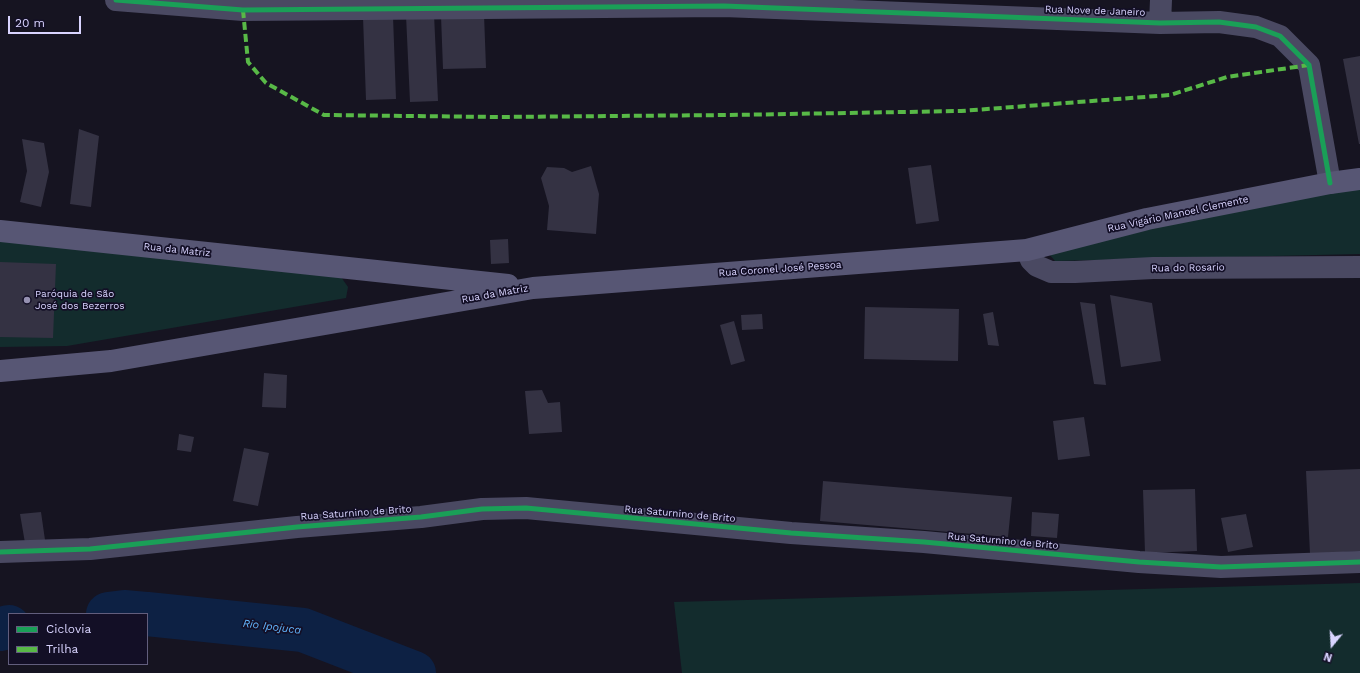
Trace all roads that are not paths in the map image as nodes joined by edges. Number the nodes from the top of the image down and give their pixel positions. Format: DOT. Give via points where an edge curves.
graph roads {
  1 [pos="116,0"];
  2 [pos="1160,0"];
  3 [pos="243,5"];
  4 [pos="1160,22"];
  5 [pos="1360,179"];
  6 [pos="1330,183"];
  7 [pos="0,232"];
  8 [pos="1028,250"];
  9 [pos="1360,267"];
  10 [pos="533,288"];
  11 [pos="0,371"];
  12 [pos="0,552"];
  13 [pos="1360,562"];
  1 -- 3 [label="street, Rua Nove de Janeiro"];
  2 -- 4 [label="street"];
  3 -- 4 [label="street, Rua Nove de Janeiro" via="724,6"];
  4 -- 6 [label="street, Rua Nove de Janeiro" via="1219,22 1256,27 1280,36 1309,65"];
  5 -- 6 [label="main road, Rua Vigário Manoel Clemente"];
  6 -- 8 [label="main road, Rua Vigário Manoel Clemente" via="1147,219"];
  7 -- 10 [label="main road, Rua da Matriz"];
  8 -- 9 [label="street, Rua do Rosario" via="1031,260 1037,266 1051,272 1153,268"];
  8 -- 10 [label="main road, Rua Coronel José Pessoa"];
  10 -- 11 [label="main road, Rua da Matriz" via="111,361"];
  12 -- 13 [label="street, Rua Saturnino de Brito" via="90,549 297,526 422,517 482,509 526,508 1146,563 1221,567"];
}
